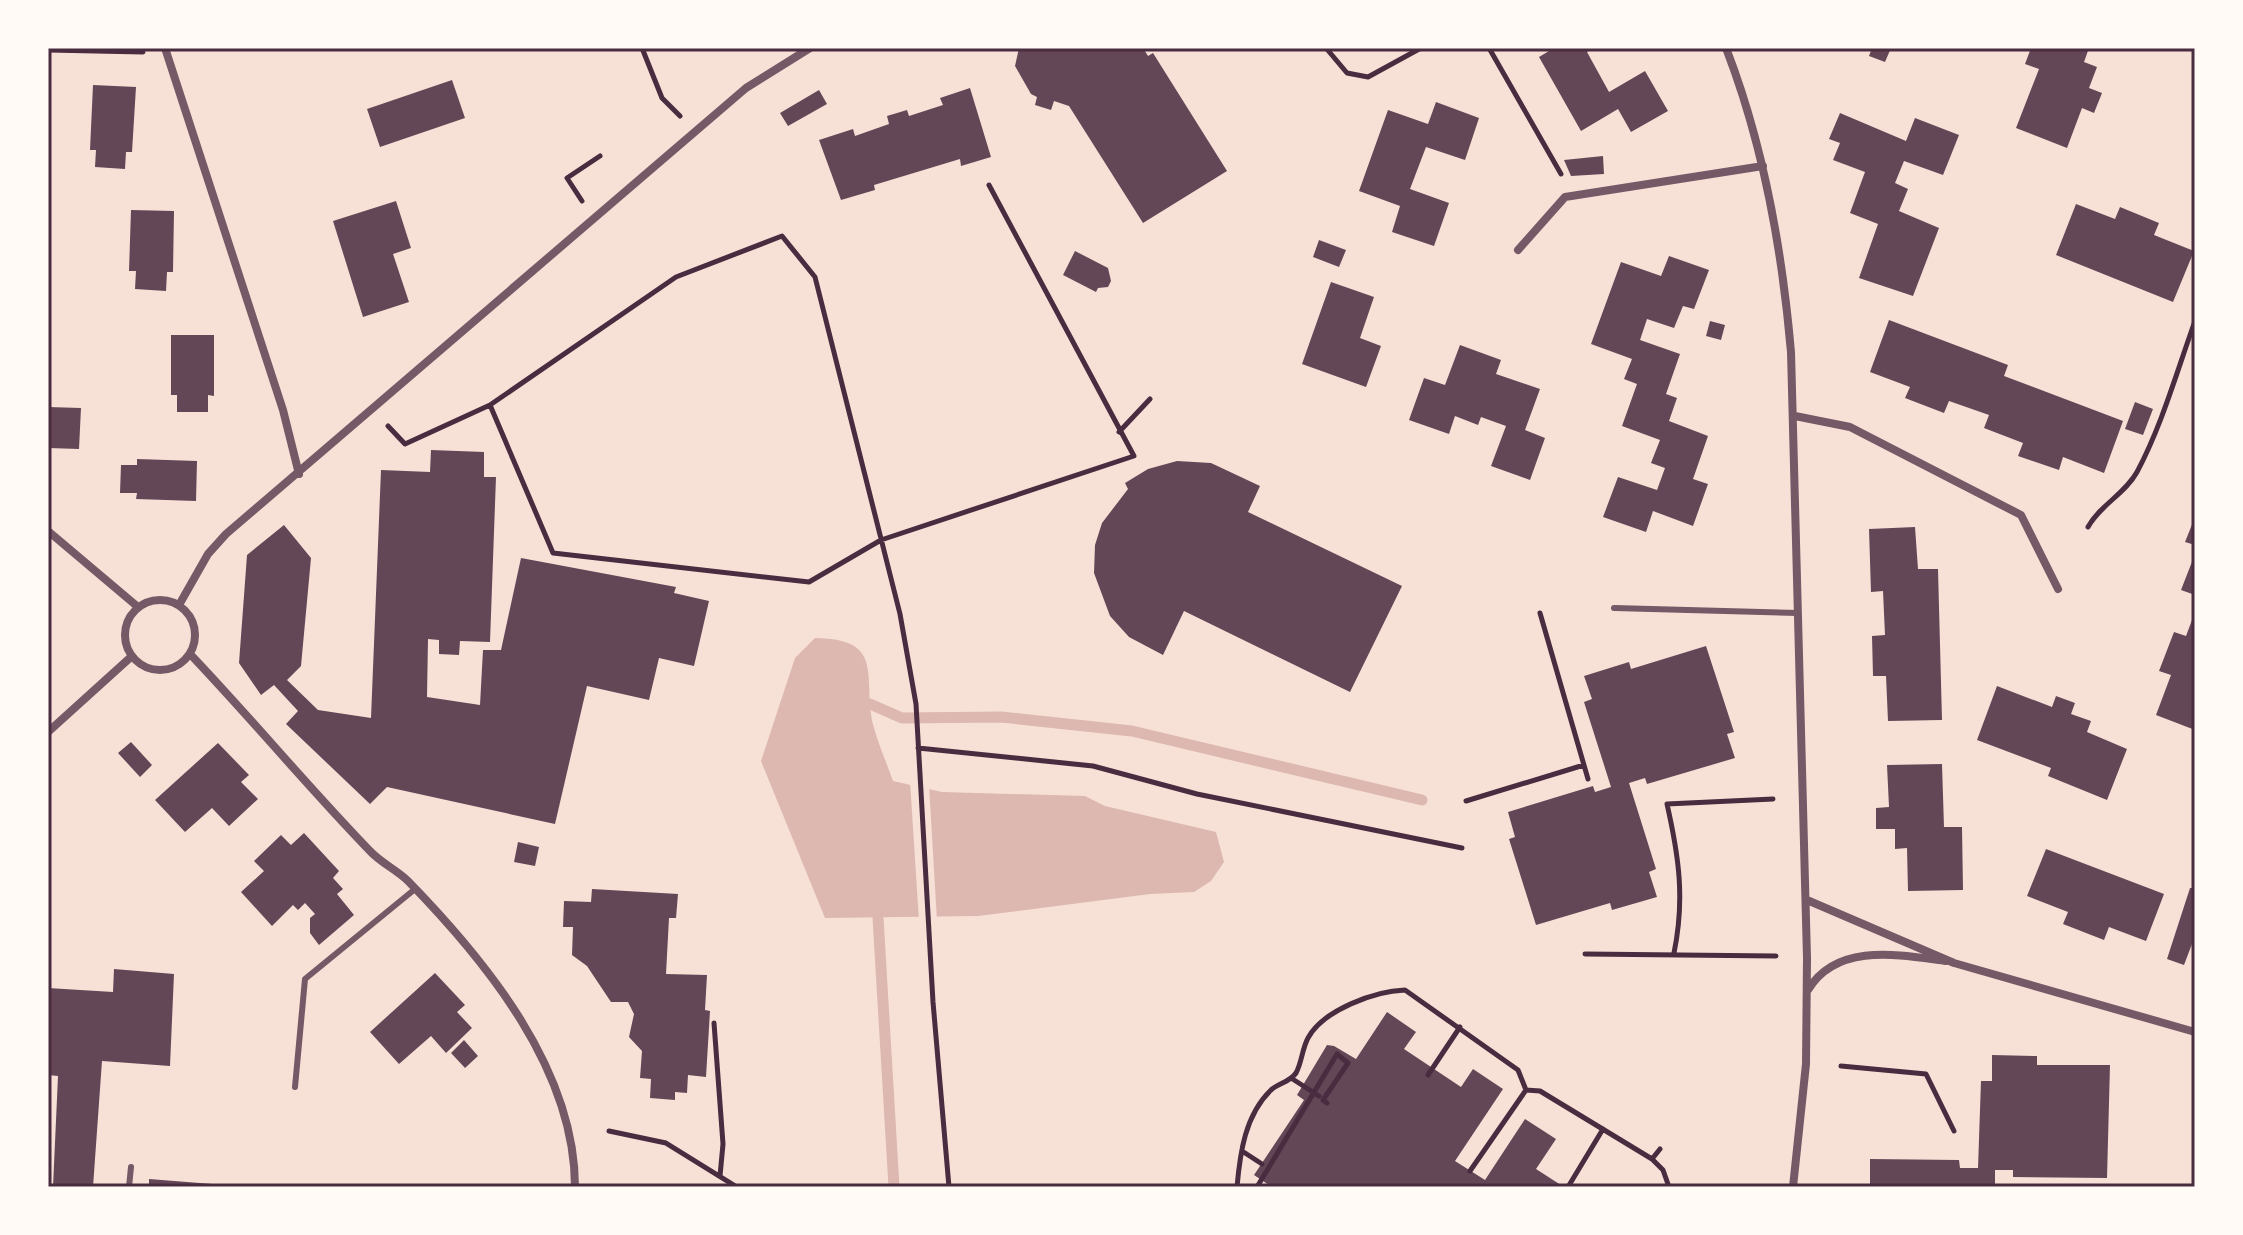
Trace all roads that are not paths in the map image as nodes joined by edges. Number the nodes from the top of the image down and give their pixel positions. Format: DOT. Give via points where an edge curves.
graph roads {
  1 [pos="165,48"];
  2 [pos="810,48"];
  3 [pos="1726,48"];
  4 [pos="1763,166"];
  5 [pos="1518,250"];
  6 [pos="1795,416"];
  7 [pos="299,474"];
  8 [pos="48,531"];
  9 [pos="2058,589"];
  10 [pos="179,605"];
  11 [pos="138,607"];
  12 [pos="1614,608"];
  13 [pos="1799,613"];
  14 [pos="190,654"];
  15 [pos="132,656"];
  16 [pos="48,732"];
  17 [pos="415,889"];
  18 [pos="1807,900"];
  19 [pos="1954,963"];
  20 [pos="1807,991"];
  21 [pos="2195,1032"];
  22 [pos="295,1087"];
  23 [pos="131,1167"];
  24 [pos="129,1187"];
  25 [pos="575,1187"];
  26 [pos="1793,1187"];
  1 -- 7 [label="street"];
  2 -- 7 [label="street" via="746,88"];
  3 -- 4 [label="street"];
  4 -- 5 [label="street" via="1565,197"];
  4 -- 6 [label="street" via="1785,287"];
  6 -- 9 [label="street" via="1850,427 2021,515"];
  6 -- 13 [label="street"];
  7 -- 10 [label="street" via="226,534 202,563"];
  8 -- 11 [label="street"];
  10 -- 11 [label="street" via="157,599"];
  10 -- 14 [label="street" via="195,627"];
  11 -- 15 [label="street" via="125,628"];
  12 -- 13 [label="lane"];
  13 -- 18 [label="street"];
  14 -- 15 [label="street" via="182,663 161,670 145,667"];
  14 -- 17 [label="street" via="373,854"];
  15 -- 16 [label="street"];
  17 -- 22 [label="lane" via="305,979"];
  17 -- 25 [label="street" via="526,1026 558,1087 571,1131"];
  18 -- 19 [label="street"];
  18 -- 20 [label="street"];
  19 -- 20 [label="street" via="1874,954 1826,970"];
  19 -- 21 [label="street"];
  20 -- 26 [label="street" via="1806,1064"];
  23 -- 24 [label="lane"];
}
